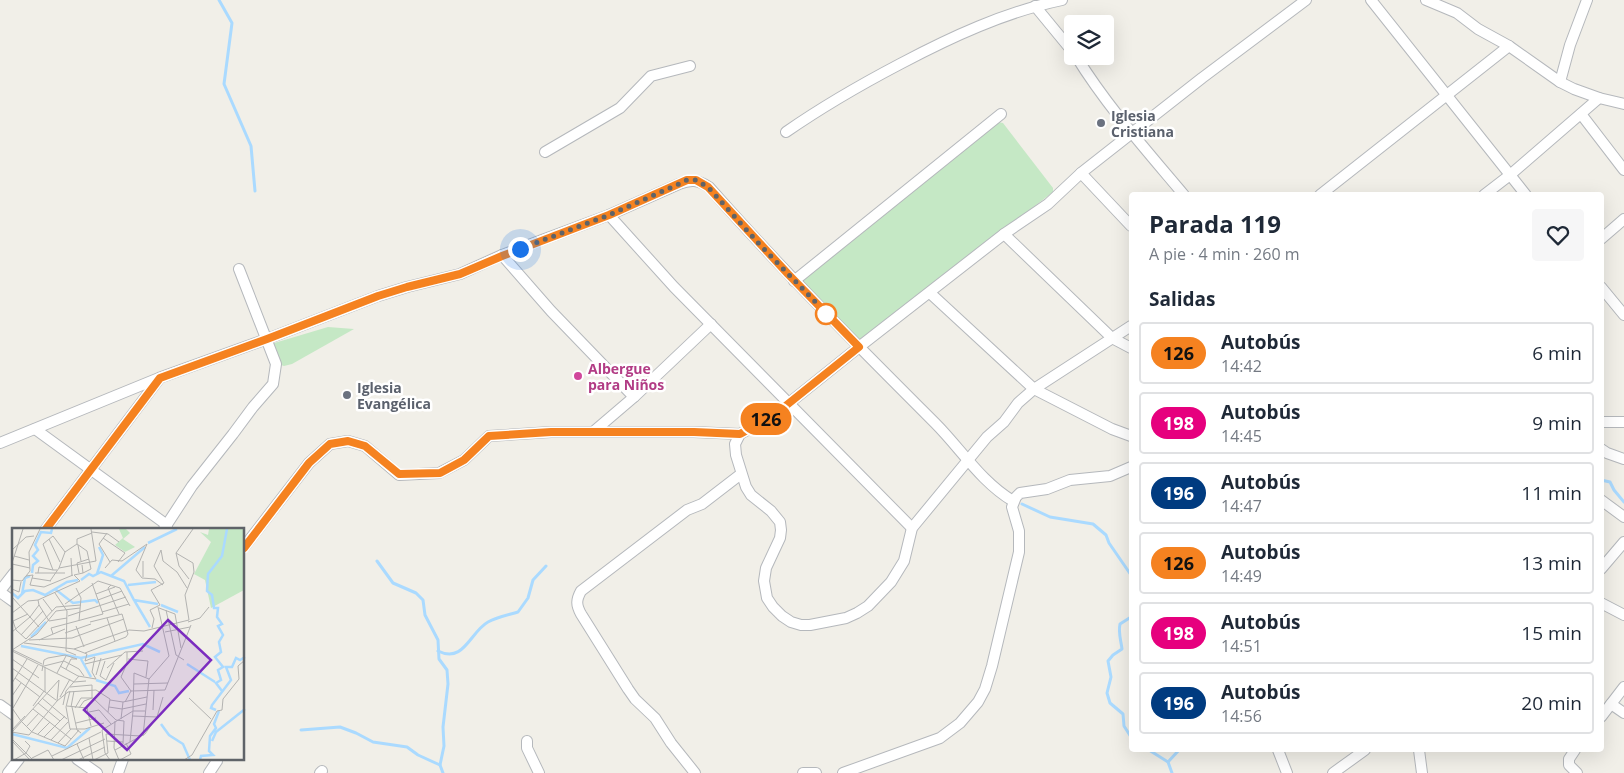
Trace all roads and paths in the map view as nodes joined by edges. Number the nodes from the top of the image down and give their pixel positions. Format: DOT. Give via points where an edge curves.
graph roads {
  1 [pos="1062,0"];
  2 [pos="1306,0"];
  3 [pos="1371,0"];
  4 [pos="1426,0"];
  5 [pos="1587,0"];
  6 [pos="1035,6"];
  7 [pos="1064,41"];
  8 [pos="1509,46"];
  9 [pos="1081,65"];
  10 [pos="690,66"];
  11 [pos="1560,82"];
  12 [pos="1448,95"];
  13 [pos="1599,98"];
  14 [pos="1624,104"];
  15 [pos="1001,114"];
  16 [pos="1581,114"];
  17 [pos="786,132"];
  18 [pos="1133,133"];
  19 [pos="545,152"];
  20 [pos="1624,170"];
  21 [pos="1081,173"];
  22 [pos="1510,175"];
  23 [pos="1182,192"];
  24 [pos="1324,192"];
  25 [pos="1488,192"];
  26 [pos="1524,192"];
  27 [pos="609,215"];
  28 [pos="1624,220"];
  29 [pos="1129,224"];
  30 [pos="1004,234"];
  31 [pos="1604,237"];
  32 [pos="502,256"];
  33 [pos="239,268"];
  34 [pos="794,281"];
  35 [pos="1604,291"];
  36 [pos="930,293"];
  37 [pos="1624,315"];
  38 [pos="711,324"];
  39 [pos="1129,327"];
  40 [pos="1112,338"];
  41 [pos="267,339"];
  42 [pos="859,347"];
  43 [pos="1129,347"];
  44 [pos="160,378"];
  45 [pos="1034,389"];
  46 [pos="634,397"];
  47 [pos="788,404"];
  48 [pos="1604,422"];
  49 [pos="1624,422"];
  50 [pos="35,429"];
  51 [pos="593,432"];
  52 [pos="740,434"];
  53 [pos="1129,435"];
  54 [pos="0,443"];
  55 [pos="1604,450"];
  56 [pos="1604,456"];
  57 [pos="1621,458"];
  58 [pos="969,460"];
  59 [pos="1129,468"];
  60 [pos="91,469"];
  61 [pos="741,474"];
  62 [pos="1013,501"];
  63 [pos="1604,502"];
  64 [pos="1624,517"];
  65 [pos="165,527"];
  66 [pos="47,528"];
  67 [pos="912,528"];
  68 [pos="1624,542"];
  69 [pos="245,547"];
  70 [pos="1604,566"];
  71 [pos="12,576"];
  72 [pos="0,592"];
  73 [pos="12,601"];
  74 [pos="1604,605"];
  75 [pos="1624,615"];
  76 [pos="1624,687"];
  77 [pos="1611,704"];
  78 [pos="0,705"];
  79 [pos="1604,713"];
  80 [pos="12,714"];
  81 [pos="1624,714"];
  82 [pos="527,741"];
  83 [pos="1279,752"];
  84 [pos="1362,752"];
  85 [pos="1419,752"];
  86 [pos="1574,752"];
  87 [pos="18,760"];
  88 [pos="78,760"];
  89 [pos="123,760"];
  90 [pos="217,761"];
  91 [pos="8,773"];
  92 [pos="98,773"];
  93 [pos="118,773"];
  94 [pos="209,773"];
  95 [pos="539,773"];
  96 [pos="695,773"];
  97 [pos="803,773"];
  98 [pos="816,773"];
  99 [pos="843,773"];
  100 [pos="1287,773"];
  101 [pos="1333,773"];
  102 [pos="1422,773"];
  103 [pos="1577,773"];
  1 -- 6 [label="street"];
  2 -- 18 [label="street"];
  3 -- 12 [label="street"];
  4 -- 8 [label="street" via="1457,13"];
  5 -- 11 [label="street"];
  6 -- 7 [label="street"];
  6 -- 17 [label="street" via="947,39 843,94"];
  8 -- 11 [label="street"];
  8 -- 12 [label="street"];
  9 -- 18 [label="street"];
  10 -- 19 [label="street" via="651,76 620,108"];
  11 -- 13 [label="street"];
  12 -- 22 [label="street"];
  12 -- 24 [label="street"];
  13 -- 14 [label="street"];
  13 -- 16 [label="street"];
  15 -- 34 [label="street"];
  16 -- 20 [label="street"];
  16 -- 22 [label="street"];
  18 -- 21 [label="street"];
  18 -- 23 [label="street"];
  21 -- 29 [label="street"];
  21 -- 30 [label="street" via="1048,204"];
  22 -- 25 [label="street"];
  22 -- 26 [label="street"];
  27 -- 32 [label="street"];
  27 -- 34 [label="street" via="687,180 696,180 708,187"];
  27 -- 38 [label="street"];
  28 -- 31 [label="street"];
  30 -- 36 [label="street"];
  30 -- 40 [label="street"];
  32 -- 41 [label="street" via="460,274 378,296"];
  32 -- 46 [label="street"];
  33 -- 41 [label="street"];
  34 -- 42 [label="street"];
  35 -- 37 [label="street"];
  36 -- 42 [label="street"];
  36 -- 45 [label="street"];
  38 -- 46 [label="street"];
  38 -- 47 [label="street"];
  39 -- 40 [label="street"];
  40 -- 43 [label="street"];
  40 -- 45 [label="street"];
  41 -- 44 [label="street"];
  41 -- 65 [label="street" via="276,364 273,384 192,486"];
  42 -- 47 [label="street"];
  42 -- 58 [label="street"];
  44 -- 50 [label="street"];
  44 -- 60 [label="street"];
  45 -- 53 [label="street"];
  45 -- 58 [label="street"];
  46 -- 51 [label="street"];
  47 -- 52 [label="street"];
  47 -- 67 [label="street"];
  48 -- 49 [label="street"];
  50 -- 54 [label="street"];
  50 -- 60 [label="street"];
  51 -- 52 [label="street"];
  51 -- 69 [label="street" via="489,436 464,460 440,473 399,474 365,446 348,441 330,444 309,463"];
  52 -- 61 [label="street" via="736,444"];
  55 -- 57 [label="street"];
  56 -- 57 [label="street"];
  58 -- 62 [label="street" via="989,483"];
  58 -- 67 [label="street"];
  59 -- 62 [label="street" via="1110,476 1070,480 1047,489 1020,493"];
  60 -- 65 [label="street"];
  60 -- 66 [label="street"];
  61 -- 67 [label="street" via="751,495 780,522 780,538 766,568 764,590 773,607 791,622 810,626 846,618 868,606 891,582 904,561"];
  61 -- 96 [label="street" via="702,504 680,515 581,590 577,598 581,614 628,689 655,718 670,743"];
  62 -- 99 [label="street" via="1019,552 992,666 978,702 960,724 940,738"];
  63 -- 64 [label="street"];
  68 -- 70 [label="street"];
  71 -- 72 [label="street"];
  72 -- 73 [label="street"];
  74 -- 75 [label="street"];
  76 -- 77 [label="street"];
  77 -- 79 [label="street"];
  77 -- 81 [label="street"];
  78 -- 80 [label="street"];
  82 -- 95 [label="street"];
  83 -- 100 [label="street"];
  84 -- 101 [label="street"];
  85 -- 102 [label="street"];
  86 -- 103 [label="street" via="1568,765"];
  87 -- 91 [label="street"];
  88 -- 92 [label="street"];
  89 -- 93 [label="street"];
  90 -- 94 [label="street"];
  97 -- 98 [label="street"];
}
